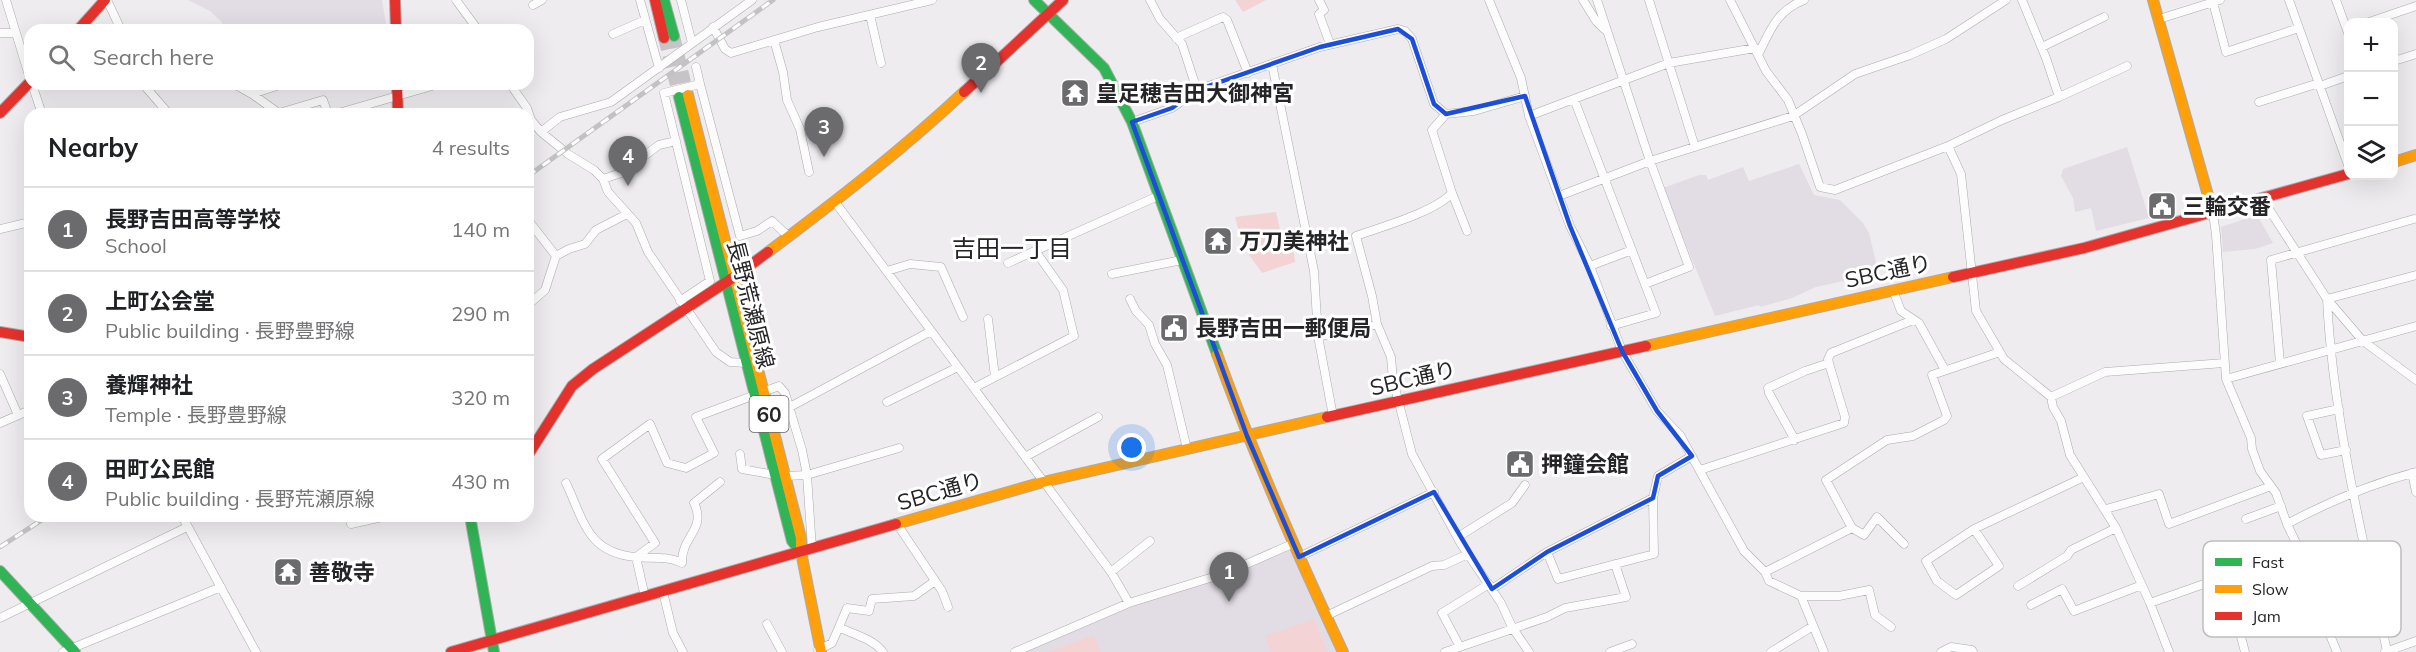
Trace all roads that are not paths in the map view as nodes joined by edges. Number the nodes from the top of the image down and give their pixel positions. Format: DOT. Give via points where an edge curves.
graph roads {
  1 [pos="6,0"];
  2 [pos="394,0"];
  3 [pos="456,0"];
  4 [pos="542,0"];
  5 [pos="640,0"];
  6 [pos="655,0"];
  7 [pos="664,0"];
  8 [pos="681,0"];
  9 [pos="752,0"];
  10 [pos="932,0"];
  11 [pos="1034,0"];
  12 [pos="1063,0"];
  13 [pos="1150,0"];
  14 [pos="1319,0"];
  15 [pos="1489,0"];
  16 [pos="1583,0"];
  17 [pos="1597,0"];
  18 [pos="1649,0"];
  19 [pos="1730,0"];
  20 [pos="1804,0"];
  21 [pos="2006,0"];
  22 [pos="2022,0"];
  23 [pos="2153,0"];
  24 [pos="2289,0"];
  25 [pos="2336,0"];
  26 [pos="2216,1"];
  27 [pos="100,2"];
  28 [pos="533,5"];
  29 [pos="2416,6"];
  30 [pos="1049,14"];
  31 [pos="870,15"];
  32 [pos="2104,17"];
  33 [pos="2381,18"];
  34 [pos="2158,19"];
  35 [pos="645,20"];
  36 [pos="2344,21"];
  37 [pos="83,24"];
  38 [pos="116,24"];
  39 [pos="396,24"];
  40 [pos="474,24"];
  41 [pos="713,27"];
  42 [pos="2299,28"];
  43 [pos="1605,30"];
  44 [pos="0,33"];
  45 [pos="15,33"];
  46 [pos="613,34"];
  47 [pos="1176,38"];
  48 [pos="774,40"];
  49 [pos="692,43"];
  50 [pos="1330,44"];
  51 [pos="2042,47"];
  52 [pos="1756,52"];
  53 [pos="2416,54"];
  54 [pos="24,61"];
  55 [pos="2398,61"];
  56 [pos="881,63"];
  57 [pos="1669,63"];
  58 [pos="1272,64"];
  59 [pos="2127,66"];
  60 [pos="696,67"];
  61 [pos="659,68"];
  62 [pos="1248,73"];
  63 [pos="2344,78"];
  64 [pos="1623,80"];
  65 [pos="700,84"];
  66 [pos="2320,85"];
  67 [pos="24,89"];
  68 [pos="34,90"];
  69 [pos="148,90"];
  70 [pos="245,90"];
  71 [pos="264,90"];
  72 [pos="398,90"];
  73 [pos="418,90"];
  74 [pos="514,90"];
  75 [pos="1197,90"];
  76 [pos="252,94"];
  77 [pos="398,96"];
  78 [pos="684,96"];
  79 [pos="1525,96"];
  80 [pos="2059,97"];
  81 [pos="1574,99"];
  82 [pos="2259,102"];
  83 [pos="40,108"];
  84 [pos="164,108"];
  85 [pos="272,108"];
  86 [pos="296,108"];
  87 [pos="326,108"];
  88 [pos="356,108"];
  89 [pos="398,108"];
  90 [pos="526,108"];
  91 [pos="0,113"];
  92 [pos="1446,114"];
  93 [pos="1529,116"];
  94 [pos="1793,116"];
  95 [pos="1132,122"];
  96 [pos="534,125"];
  97 [pos="541,132"];
  98 [pos="676,141"];
  99 [pos="1948,146"];
  100 [pos="1695,147"];
  101 [pos="2344,151"];
  102 [pos="2416,155"];
  103 [pos="1650,161"];
  104 [pos="2398,161"];
  105 [pos="808,172"];
  106 [pos="2344,176"];
  107 [pos="603,179"];
  108 [pos="1605,179"];
  109 [pos="1452,193"];
  110 [pos="1158,196"];
  111 [pos="1559,196"];
  112 [pos="2263,200"];
  113 [pos="835,202"];
  114 [pos="2213,213"];
  115 [pos="627,214"];
  116 [pos="2415,221"];
  117 [pos="24,223"];
  118 [pos="534,228"];
  119 [pos="0,229"];
  120 [pos="1467,231"];
  121 [pos="788,236"];
  122 [pos="1632,249"];
  123 [pos="1036,252"];
  124 [pos="2297,252"];
  125 [pos="556,256"];
  126 [pos="1182,260"];
  127 [pos="1008,263"];
  128 [pos="1590,266"];
  129 [pos="887,271"];
  130 [pos="1971,273"];
  131 [pos="1112,274"];
  132 [pos="2416,275"];
  133 [pos="730,280"];
  134 [pos="1645,285"];
  135 [pos="1893,290"];
  136 [pos="1131,299"];
  137 [pos="2327,299"];
  138 [pos="534,300"];
  139 [pos="682,304"];
  140 [pos="963,317"];
  141 [pos="988,319"];
  142 [pos="1913,320"];
  143 [pos="1377,324"];
  144 [pos="1611,326"];
  145 [pos="2416,326"];
  146 [pos="931,331"];
  147 [pos="0,332"];
  148 [pos="24,336"];
  149 [pos="1318,336"];
  150 [pos="2363,341"];
  151 [pos="2330,350"];
  152 [pos="1622,351"];
  153 [pos="2000,352"];
  154 [pos="746,363"];
  155 [pos="1829,363"];
  156 [pos="2224,363"];
  157 [pos="2280,363"];
  158 [pos="958,367"];
  159 [pos="1945,370"];
  160 [pos="0,374"];
  161 [pos="995,377"];
  162 [pos="2226,379"];
  163 [pos="2416,380"];
  164 [pos="974,388"];
  165 [pos="759,394"];
  166 [pos="2051,397"];
  167 [pos="1398,401"];
  168 [pos="887,402"];
  169 [pos="788,408"];
  170 [pos="2340,409"];
  171 [pos="24,412"];
  172 [pos="18,415"];
  173 [pos="1333,416"];
  174 [pos="1098,417"];
  175 [pos="0,423"];
  176 [pos="1247,436"];
  177 [pos="1796,440"];
  178 [pos="534,446"];
  179 [pos="899,448"];
  180 [pos="1186,449"];
  181 [pos="2346,450"];
  182 [pos="740,454"];
  183 [pos="1692,456"];
  184 [pos="1025,457"];
  185 [pos="1700,470"];
  186 [pos="2414,472"];
  187 [pos="807,475"];
  188 [pos="780,476"];
  189 [pos="2084,477"];
  190 [pos="720,482"];
  191 [pos="1043,482"];
  192 [pos="566,483"];
  193 [pos="1525,485"];
  194 [pos="2271,486"];
  195 [pos="1434,492"];
  196 [pos="2353,492"];
  197 [pos="2416,492"];
  198 [pos="1653,498"];
  199 [pos="2281,506"];
  200 [pos="2106,509"];
  201 [pos="2246,519"];
  202 [pos="185,522"];
  203 [pos="360,522"];
  204 [pos="471,522"];
  205 [pos="351,524"];
  206 [pos="897,524"];
  207 [pos="2287,524"];
  208 [pos="187,526"];
  209 [pos="1852,528"];
  210 [pos="2116,528"];
  211 [pos="1974,529"];
  212 [pos="1458,537"];
  213 [pos="2295,541"];
  214 [pos="2363,541"];
  215 [pos="1150,542"];
  216 [pos="1292,544"];
  217 [pos="1904,544"];
  218 [pos="806,550"];
  219 [pos="1547,552"];
  220 [pos="1468,554"];
  221 [pos="636,557"];
  222 [pos="1299,557"];
  223 [pos="1615,564"];
  224 [pos="0,571"];
  225 [pos="1111,572"];
  226 [pos="1765,572"];
  227 [pos="935,581"];
  228 [pos="2203,584"];
  229 [pos="2142,585"];
  230 [pos="2018,586"];
  231 [pos="221,587"];
  232 [pos="1490,587"];
  233 [pos="663,592"];
  234 [pos="1802,596"];
  235 [pos="645,597"];
  236 [pos="30,603"];
  237 [pos="1129,603"];
  238 [pos="2150,603"];
  239 [pos="2031,605"];
  240 [pos="948,607"];
  241 [pos="1326,616"];
  242 [pos="0,618"];
  243 [pos="767,624"];
  244 [pos="1813,626"];
  245 [pos="839,627"];
  246 [pos="1512,627"];
  247 [pos="1891,627"];
  248 [pos="2241,637"];
  249 [pos="2331,637"];
  250 [pos="2416,640"];
  251 [pos="1632,644"];
  252 [pos="494,646"];
  253 [pos="1460,646"];
  254 [pos="70,651"];
  255 [pos="819,651"];
  256 [pos="2385,651"];
  257 [pos="256,652"];
  258 [pos="451,652"];
  259 [pos="683,652"];
  260 [pos="782,652"];
  261 [pos="883,652"];
  262 [pos="1016,652"];
  263 [pos="1343,652"];
  264 [pos="1444,652"];
  265 [pos="1529,652"];
  266 [pos="1610,652"];
  267 [pos="1771,652"];
  268 [pos="1824,652"];
  269 [pos="1941,652"];
  270 [pos="1973,652"];
  271 [pos="2169,652"];
  272 [pos="2245,652"];
  273 [pos="2337,652"];
  1 -- 45 [label="street"];
  2 -- 39 [label="street"];
  3 -- 40 [label="street"];
  4 -- 28 [label="street"];
  5 -- 35 [label="street"];
  6 -- 7 [label="street" via="669,37"];
  8 -- 49 [label="street"];
  9 -- 41 [label="street"];
  10 -- 31 [label="street"];
  11 -- 30 [label="street"];
  12 -- 30 [label="street"];
  13 -- 47 [label="street"];
  14 -- 50 [label="street" via="1324,10 1319,14"];
  15 -- 79 [label="street"];
  16 -- 43 [label="street"];
  17 -- 43 [label="street"];
  18 -- 57 [label="street"];
  19 -- 52 [label="street"];
  20 -- 52 [label="street" via="1776,19"];
  21 -- 94 [label="street" via="1946,39 1855,74"];
  22 -- 51 [label="street"];
  23 -- 34 [label="street"];
  24 -- 42 [label="street"];
  25 -- 36 [label="street"];
  26 -- 34 [label="street"];
  26 -- 42 [label="street" via="2226,52"];
  27 -- 37 [label="street"];
  27 -- 38 [label="street"];
  29 -- 33 [label="street"];
  30 -- 95 [label="street" via="1104,68"];
  30 -- 113 [label="street" via="931,123"];
  31 -- 48 [label="street"];
  31 -- 56 [label="street"];
  32 -- 51 [label="street"];
  34 -- 114 [label="street"];
  35 -- 46 [label="street"];
  35 -- 61 [label="street"];
  41 -- 48 [label="street" via="731,53"];
  41 -- 49 [label="street"];
  42 -- 66 [label="street"];
  43 -- 64 [label="street"];
  44 -- 45 [label="street"];
  45 -- 54 [label="street"];
  47 -- 62 [label="street" via="1223,17"];
  47 -- 75 [label="street" via="1182,44"];
  48 -- 105 [label="street"];
  49 -- 61 [label="street"];
  50 -- 58 [label="street"];
  50 -- 92 [label="street" via="1398,29 1405,31 1412,39 1434,104"];
  51 -- 80 [label="street"];
  52 -- 57 [label="street"];
  52 -- 94 [label="street" via="1788,100"];
  53 -- 55 [label="street"];
  57 -- 64 [label="street"];
  57 -- 100 [label="street"];
  58 -- 62 [label="street"];
  58 -- 149 [label="street" via="1314,271"];
  59 -- 80 [label="street"];
  60 -- 65 [label="street"];
  61 -- 97 [label="street" via="611,102 560,117"];
  62 -- 75 [label="street"];
  63 -- 66 [label="street"];
  64 -- 81 [label="street"];
  64 -- 103 [label="street"];
  65 -- 98 [label="street" via="664,93"];
  65 -- 121 [label="street" via="740,236 772,222"];
  66 -- 82 [label="street"];
  66 -- 101 [label="street"];
  67 -- 91 [label="street"];
  68 -- 83 [label="street"];
  69 -- 84 [label="street"];
  70 -- 76 [label="street"];
  71 -- 76 [label="street"];
  72 -- 77 [label="street"];
  73 -- 77 [label="street"];
  74 -- 90 [label="street"];
  75 -- 95 [label="street" via="1172,108"];
  76 -- 85 [label="street"];
  77 -- 88 [label="street"];
  77 -- 89 [label="street"];
  78 -- 133 [label="street, 長野荒瀬原線 / 60"];
  79 -- 92 [label="street" via="1474,111"];
  79 -- 93 [label="street"];
  80 -- 99 [label="street"];
  81 -- 93 [label="street"];
  81 -- 108 [label="street"];
  86 -- 87 [label="street" via="323,100"];
  92 -- 109 [label="street" via="1432,130"];
  93 -- 111 [label="street"];
  94 -- 99 [label="street" via="1820,187 1836,190"];
  94 -- 100 [label="street"];
  95 -- 110 [label="street"];
  96 -- 97 [label="street"];
  97 -- 107 [label="street"];
  98 -- 107 [label="street" via="659,146 621,173"];
  98 -- 139 [label="street" via="710,281"];
  99 -- 130 [label="street" via="1961,174"];
  100 -- 103 [label="street"];
  102 -- 104 [label="street"];
  103 -- 108 [label="street"];
  103 -- 134 [label="street" via="1689,267"];
  106 -- 112 [label="street, SBC通り"];
  107 -- 115 [label="street" via="608,192"];
  108 -- 111 [label="street"];
  108 -- 122 [label="street"];
  109 -- 120 [label="street"];
  109 -- 143 [label="street" via="1409,217 1356,236"];
  110 -- 123 [label="street"];
  110 -- 126 [label="street"];
  111 -- 128 [label="street"];
  112 -- 114 [label="street, SBC通り"];
  112 -- 124 [label="street"];
  113 -- 121 [label="street"];
  113 -- 129 [label="street"];
  114 -- 130 [label="street, SBC通り"];
  114 -- 156 [label="street"];
  115 -- 125 [label="street" via="596,230 585,244"];
  115 -- 139 [label="street"];
  116 -- 124 [label="street"];
  117 -- 119 [label="street"];
  118 -- 125 [label="street"];
  121 -- 133 [label="street"];
  122 -- 128 [label="street"];
  122 -- 134 [label="street"];
  123 -- 127 [label="street"];
  123 -- 161 [label="street" via="1064,290 1074,336"];
  124 -- 137 [label="street"];
  124 -- 157 [label="street" via="2271,260"];
  125 -- 138 [label="street" via="545,290"];
  126 -- 131 [label="street"];
  126 -- 176 [label="street"];
  128 -- 144 [label="street"];
  129 -- 140 [label="street" via="910,264 941,267"];
  129 -- 146 [label="street"];
  130 -- 135 [label="street, SBC通り"];
  130 -- 153 [label="street" via="1976,311"];
  132 -- 137 [label="street"];
  133 -- 139 [label="street"];
  133 -- 154 [label="street, 長野荒瀬原線 / 60"];
  133 -- 165 [label="street, 長野荒瀬原線 / 60"];
  134 -- 144 [label="street" via="1656,314"];
  135 -- 142 [label="street" via="1901,310"];
  135 -- 152 [label="street, SBC通り"];
  136 -- 180 [label="street" via="1149,325 1167,365"];
  137 -- 150 [label="street"];
  137 -- 151 [label="street"];
  139 -- 154 [label="street" via="716,352 730,362"];
  139 -- 178 [label="street" via="572,386"];
  141 -- 161 [label="street"];
  142 -- 155 [label="street" via="1831,352"];
  142 -- 159 [label="street" via="1919,323"];
  143 -- 149 [label="street" via="1349,333"];
  143 -- 167 [label="street" via="1391,357"];
  144 -- 152 [label="street"];
  145 -- 150 [label="street"];
  146 -- 158 [label="street"];
  146 -- 169 [label="street"];
  147 -- 148 [label="street"];
  149 -- 173 [label="street"];
  150 -- 151 [label="street"];
  150 -- 163 [label="street"];
  151 -- 157 [label="street"];
  151 -- 170 [label="street"];
  152 -- 167 [label="street, SBC通り"];
  152 -- 183 [label="street" via="1651,401"];
  153 -- 159 [label="street"];
  153 -- 166 [label="street"];
  154 -- 165 [label="street, 長野荒瀬原線 / 60"];
  155 -- 177 [label="street" via="1844,423"];
  155 -- 177 [label="street" via="1768,388"];
  156 -- 162 [label="street"];
  156 -- 166 [label="street" via="2105,372"];
  157 -- 162 [label="street"];
  158 -- 164 [label="street"];
  158 -- 168 [label="street"];
  159 -- 209 [label="street" via="1932,375 1947,416 1944,420 1912,436 1887,440 1826,480"];
  160 -- 172 [label="street"];
  161 -- 164 [label="street"];
  162 -- 194 [label="street" via="2260,471"];
  164 -- 184 [label="street"];
  165 -- 169 [label="street" via="779,386"];
  165 -- 188 [label="street, 長野荒瀬原線 / 60"];
  165 -- 221 [label="street" via="696,417 714,453 686,468 668,463 650,424 602,459 655,543"];
  166 -- 189 [label="street" via="2070,455"];
  167 -- 173 [label="street, SBC通り"];
  167 -- 195 [label="street" via="1412,454"];
  169 -- 187 [label="street"];
  170 -- 181 [label="street"];
  170 -- 181 [label="street" via="2307,416 2321,455"];
  171 -- 172 [label="street"];
  172 -- 175 [label="street"];
  173 -- 176 [label="street, SBC通り"];
  174 -- 184 [label="street"];
  176 -- 180 [label="street, SBC通り"];
  176 -- 216 [label="street"];
  177 -- 185 [label="street"];
  179 -- 187 [label="street"];
  180 -- 191 [label="street, SBC通り"];
  181 -- 196 [label="street"];
  182 -- 188 [label="street" via="742,469"];
  183 -- 185 [label="street"];
  183 -- 198 [label="street" via="1658,476"];
  184 -- 191 [label="street"];
  185 -- 226 [label="street" via="1744,551"];
  186 -- 196 [label="street"];
  186 -- 197 [label="street"];
  187 -- 188 [label="street"];
  187 -- 218 [label="street"];
  188 -- 218 [label="street, 長野荒瀬原線 / 60" via="792,542"];
  189 -- 200 [label="street"];
  189 -- 211 [label="street"];
  190 -- 221 [label="street" via="694,503 699,520 689,536 682,563 669,558"];
  191 -- 206 [label="street, SBC通り"];
  191 -- 225 [label="street"];
  192 -- 221 [label="street" via="598,545 613,554"];
  193 -- 212 [label="street" via="1512,503"];
  194 -- 199 [label="street"];
  194 -- 200 [label="street" via="2169,524 2159,494"];
  195 -- 212 [label="street"];
  195 -- 222 [label="street"];
  196 -- 207 [label="street"];
  196 -- 214 [label="street"];
  198 -- 219 [label="street"];
  198 -- 223 [label="street" via="1654,554"];
  199 -- 201 [label="street"];
  199 -- 207 [label="street"];
  200 -- 210 [label="street"];
  202 -- 208 [label="street"];
  203 -- 205 [label="street"];
  204 -- 252 [label="street"];
  206 -- 218 [label="street, SBC通り"];
  206 -- 227 [label="street"];
  207 -- 213 [label="street"];
  208 -- 231 [label="street"];
  208 -- 236 [label="street"];
  209 -- 217 [label="street" via="1864,535 1877,517"];
  209 -- 226 [label="street"];
  210 -- 229 [label="street"];
  210 -- 230 [label="street" via="2071,550"];
  211 -- 211 [label="street" via="1926,561 1937,581 1956,595 1999,566"];
  212 -- 220 [label="street"];
  215 -- 225 [label="street"];
  216 -- 222 [label="street"];
  216 -- 237 [label="street" via="1226,573"];
  218 -- 233 [label="street, SBC通り"];
  218 -- 255 [label="street, 長野荒瀬原線 / 60"];
  219 -- 223 [label="street" via="1558,579"];
  219 -- 232 [label="street"];
  220 -- 232 [label="street"];
  220 -- 241 [label="street" via="1444,566 1432,566"];
  221 -- 235 [label="street"];
  222 -- 241 [label="street"];
  223 -- 246 [label="street" via="1626,597 1565,608"];
  224 -- 236 [label="street"];
  225 -- 237 [label="street"];
  226 -- 234 [label="street" via="1769,581"];
  227 -- 240 [label="street"];
  227 -- 245 [label="street" via="914,596 872,599 869,611 847,608"];
  228 -- 238 [label="street"];
  229 -- 238 [label="street"];
  229 -- 239 [label="street" via="2074,611 2062,589"];
  231 -- 254 [label="street"];
  231 -- 257 [label="street"];
  232 -- 246 [label="street"];
  232 -- 253 [label="street" via="1442,613"];
  233 -- 235 [label="street, SBC通り"];
  233 -- 259 [label="street" via="673,633"];
  234 -- 244 [label="street"];
  234 -- 247 [label="street" via="1839,596 1869,590 1875,615"];
  235 -- 252 [label="street, SBC通り"];
  236 -- 242 [label="street"];
  236 -- 254 [label="street"];
  237 -- 262 [label="street"];
  238 -- 271 [label="street"];
  241 -- 263 [label="street"];
  243 -- 260 [label="street"];
  244 -- 267 [label="street"];
  244 -- 268 [label="street"];
  245 -- 255 [label="street" via="832,643"];
  245 -- 261 [label="street" via="876,643"];
  246 -- 253 [label="street"];
  246 -- 265 [label="street"];
  248 -- 272 [label="street"];
  249 -- 273 [label="street"];
  250 -- 256 [label="street"];
  251 -- 266 [label="street"];
  252 -- 258 [label="street, SBC通り"];
  253 -- 264 [label="street"];
  269 -- 270 [label="street" via="1951,647"];
}
